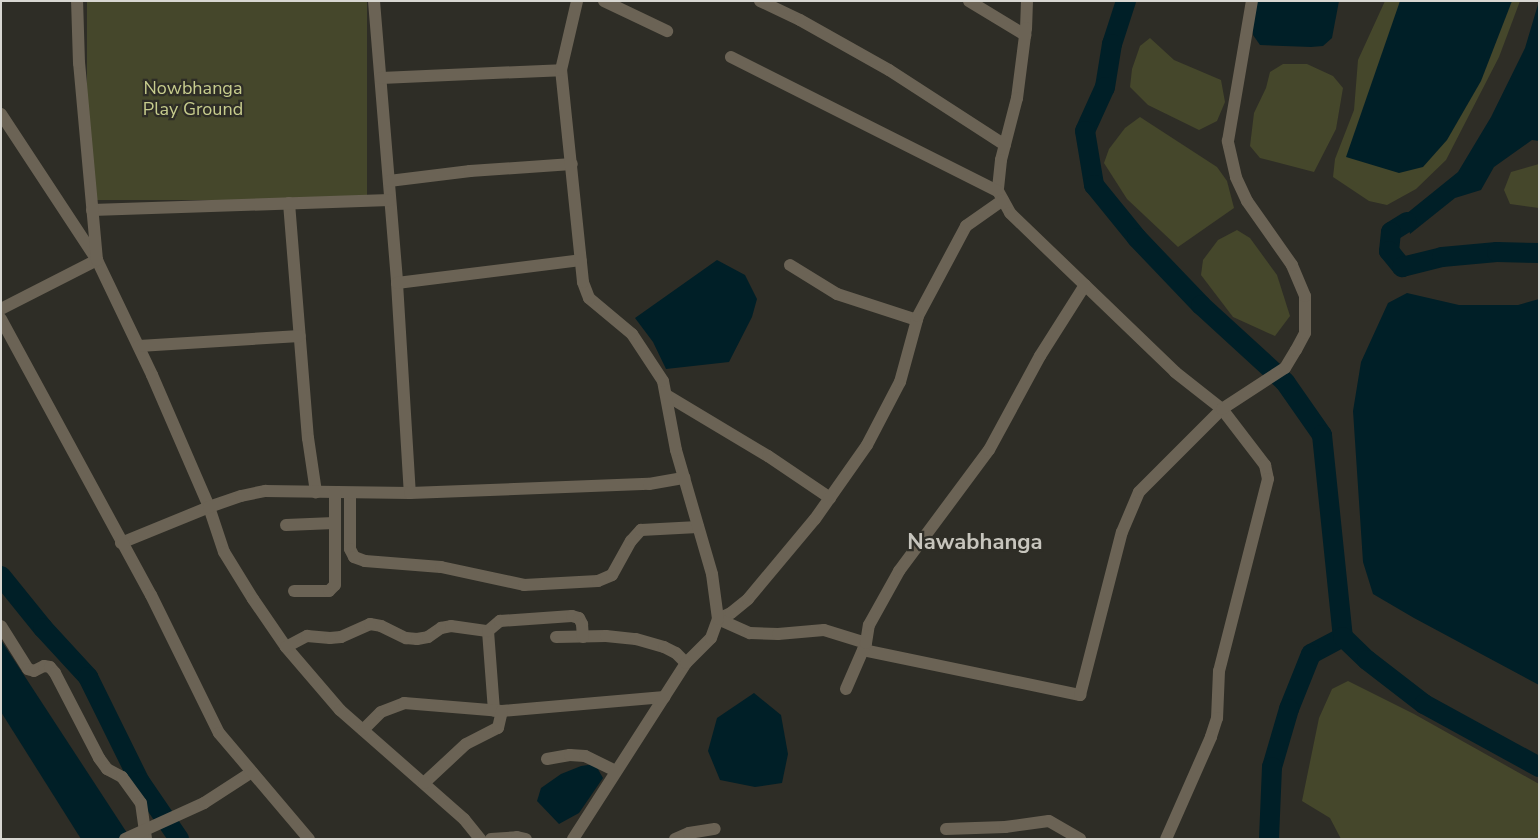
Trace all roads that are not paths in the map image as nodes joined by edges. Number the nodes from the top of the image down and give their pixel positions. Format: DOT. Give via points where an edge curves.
graph roads {
  1 [pos="77,1"];
  2 [pos="374,1"];
  3 [pos="577,1"];
  4 [pos="604,1"];
  5 [pos="760,1"];
  6 [pos="969,1"];
  7 [pos="1027,1"];
  8 [pos="1252,1"];
  9 [pos="668,31"];
  10 [pos="1025,35"];
  11 [pos="731,58"];
  12 [pos="561,70"];
  13 [pos="380,78"];
  14 [pos="1,114"];
  15 [pos="1005,145"];
  16 [pos="572,164"];
  17 [pos="389,181"];
  18 [pos="1000,196"];
  19 [pos="390,200"];
  20 [pos="288,203"];
  21 [pos="92,210"];
  22 [pos="97,260"];
  23 [pos="581,260"];
  24 [pos="790,265"];
  25 [pos="397,283"];
  26 [pos="1085,285"];
  27 [pos="1,309"];
  28 [pos="1,319"];
  29 [pos="917,320"];
  30 [pos="300,336"];
  31 [pos="139,346"];
  32 [pos="666,395"];
  33 [pos="1222,409"];
  34 [pos="684,478"];
  35 [pos="316,492"];
  36 [pos="335,492"];
  37 [pos="350,493"];
  38 [pos="410,494"];
  39 [pos="830,498"];
  40 [pos="209,507"];
  41 [pos="334,523"];
  42 [pos="286,525"];
  43 [pos="698,527"];
  44 [pos="121,543"];
  45 [pos="294,591"];
  46 [pos="718,619"];
  47 [pos="1,626"];
  48 [pos="488,631"];
  49 [pos="556,637"];
  50 [pos="583,637"];
  51 [pos="865,646"];
  52 [pos="286,647"];
  53 [pos="686,663"];
  54 [pos="846,690"];
  55 [pos="664,697"];
  56 [pos="498,711"];
  57 [pos="363,730"];
  58 [pos="547,759"];
  59 [pos="616,771"];
  60 [pos="252,772"];
  61 [pos="424,782"];
  62 [pos="715,829"];
  63 [pos="946,829"];
  64 [pos="149,831"];
  65 [pos="1005,833"];
  66 [pos="127,837"];
  67 [pos="309,839"];
  68 [pos="480,839"];
  69 [pos="491,839"];
  70 [pos="526,839"];
  71 [pos="573,839"];
  72 [pos="676,839"];
  73 [pos="1080,839"];
  74 [pos="1166,839"];
  1 -- 21 [label="street"];
  2 -- 13 [label="street"];
  3 -- 12 [label="street"];
  4 -- 9 [label="street"];
  5 -- 15 [label="street" via="889,70"];
  6 -- 10 [label="street"];
  7 -- 10 [label="street"];
  8 -- 33 [label="street" via="1228,141 1236,177 1247,201 1292,265 1305,296 1305,334 1285,368"];
  10 -- 15 [label="street" via="1017,98"];
  11 -- 18 [label="street"];
  12 -- 13 [label="street"];
  12 -- 16 [label="street"];
  13 -- 17 [label="street"];
  14 -- 22 [label="street"];
  15 -- 18 [label="street"];
  16 -- 17 [label="street"];
  16 -- 23 [label="street"];
  17 -- 19 [label="street"];
  18 -- 26 [label="street" via="1010,213"];
  18 -- 29 [label="street" via="966,226"];
  19 -- 20 [label="street"];
  19 -- 25 [label="street"];
  20 -- 21 [label="street"];
  20 -- 30 [label="street"];
  21 -- 22 [label="street"];
  22 -- 27 [label="street"];
  22 -- 31 [label="street"];
  23 -- 25 [label="street"];
  23 -- 32 [label="street" via="583,282 589,298 632,334 663,381"];
  24 -- 29 [label="street" via="837,294"];
  25 -- 38 [label="street"];
  26 -- 33 [label="street" via="1175,372"];
  26 -- 51 [label="street" via="1040,356 989,450 899,571 869,625"];
  28 -- 44 [label="street" via="96,490"];
  29 -- 39 [label="street" via="900,382 868,445"];
  30 -- 31 [label="street"];
  30 -- 35 [label="street"];
  31 -- 40 [label="street"];
  32 -- 34 [label="street"];
  32 -- 39 [label="street" via="768,456"];
  33 -- 51 [label="street" via="1139,492 1131,507 1080,695"];
  33 -- 74 [label="street" via="1265,465 1268,479 1219,671 1217,718"];
  34 -- 38 [label="street" via="649,484"];
  34 -- 43 [label="street"];
  35 -- 36 [label="street"];
  35 -- 40 [label="street" via="265,491"];
  36 -- 37 [label="street"];
  36 -- 41 [label="street"];
  37 -- 38 [label="street"];
  37 -- 43 [label="street" via="350,549 354,557 366,561 440,567 524,584 598,581 612,575 641,530"];
  39 -- 46 [label="street" via="748,599"];
  40 -- 44 [label="street"];
  40 -- 52 [label="street" via="224,552"];
  41 -- 42 [label="street"];
  41 -- 45 [label="street" via="335,585 329,591"];
  43 -- 46 [label="street" via="712,574"];
  44 -- 60 [label="street" via="152,595 220,733"];
  46 -- 51 [label="street" via="750,633 824,630"];
  46 -- 53 [label="street" via="711,638"];
  47 -- 64 [label="street" via="28,669 34,671 44,666 55,673 99,758 107,769 122,777 141,803"];
  48 -- 50 [label="street" via="500,621 572,616 579,618"];
  48 -- 52 [label="street" via="451,626 441,628 428,637 406,638 370,624 341,637 307,636"];
  48 -- 56 [label="street"];
  49 -- 50 [label="street"];
  50 -- 53 [label="street" via="622,637 650,642 676,653"];
  51 -- 54 [label="street"];
  52 -- 57 [label="street" via="340,710"];
  53 -- 55 [label="street"];
  55 -- 56 [label="street"];
  55 -- 59 [label="street"];
  56 -- 57 [label="street" via="404,703 381,712"];
  56 -- 61 [label="street" via="498,728 466,744"];
  57 -- 61 [label="street"];
  58 -- 59 [label="street" via="585,756"];
  59 -- 71 [label="street"];
  60 -- 64 [label="street" via="223,792"];
  60 -- 67 [label="street"];
  61 -- 68 [label="street" via="464,819"];
  62 -- 72 [label="street" via="688,833"];
  63 -- 65 [label="street"];
  64 -- 66 [label="street"];
  65 -- 73 [label="street" via="1049,821"];
  69 -- 70 [label="street" via="517,836"];
}
